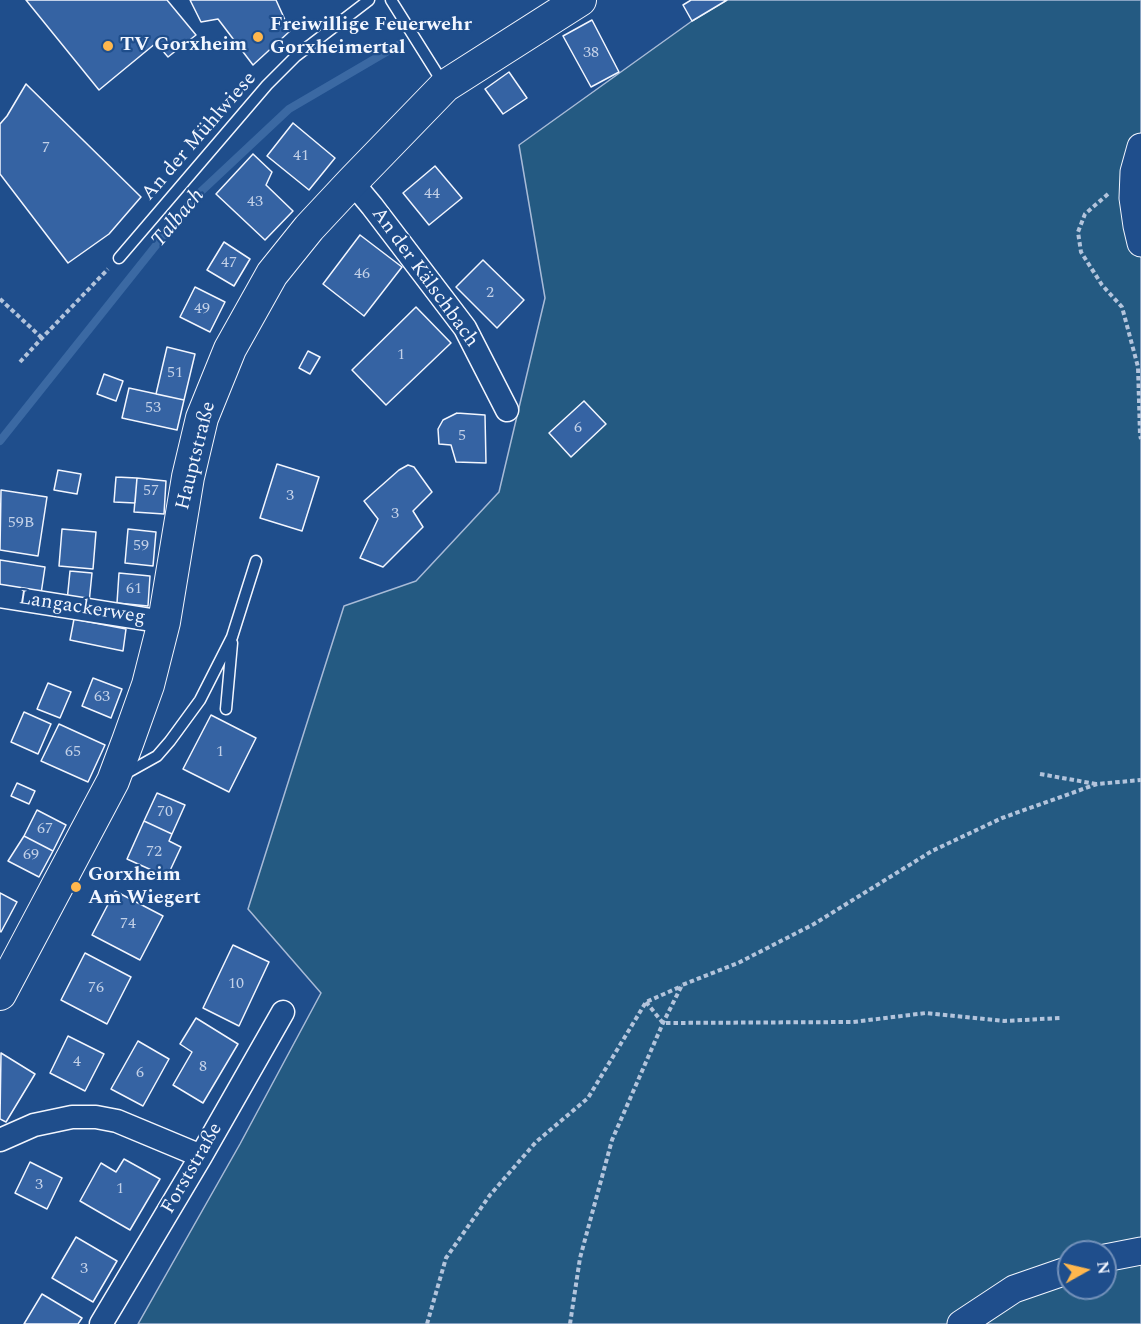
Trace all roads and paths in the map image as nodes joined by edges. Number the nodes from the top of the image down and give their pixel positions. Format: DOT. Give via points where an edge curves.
graph roads {
  1 [pos="369,0"];
  2 [pos="391,0"];
  3 [pos="579,0"];
  4 [pos="445,86"];
  5 [pos="1138,160"];
  6 [pos="352,182"];
  7 [pos="1141,243"];
  8 [pos="119,258"];
  9 [pos="0,299"];
  10 [pos="42,338"];
  11 [pos="20,362"];
  12 [pos="507,410"];
  13 [pos="1141,439"];
  14 [pos="256,561"];
  15 [pos="0,596"];
  16 [pos="164,622"];
  17 [pos="232,637"];
  18 [pos="226,709"];
  19 [pos="1040,774"];
  20 [pos="1141,780"];
  21 [pos="113,781"];
  22 [pos="1097,784"];
  23 [pos="682,985"];
  24 [pos="0,994"];
  25 [pos="646,1002"];
  26 [pos="283,1012"];
  27 [pos="1061,1018"];
  28 [pos="663,1023"];
  29 [pos="0,1140"];
  30 [pos="201,1156"];
  31 [pos="1141,1251"];
  32 [pos="1117,1256"];
  33 [pos="1057,1274"];
  34 [pos="101,1324"];
  35 [pos="427,1324"];
  36 [pos="570,1324"];
  37 [pos="961,1324"];
  1 -- 8 [label="lane, An der Mühlwiese" via="296,56 267,85"];
  2 -- 4 [label="lane"];
  3 -- 4 [label="main road, Hauptstraße"];
  4 -- 6 [label="main road, Hauptstraße"];
  5 -- 7 [label="street" via="1133,198"];
  5 -- 13 [label="path" via="1084,214 1078,232 1081,252 1122,307 1138,367"];
  6 -- 12 [label="street, An der Kälschbach" via="465,328"];
  6 -- 16 [label="main road, Hauptstraße" via="272,274 230,349 202,418"];
  8 -- 10 [label="path"];
  9 -- 10 [label="path"];
  10 -- 11 [label="path"];
  14 -- 17 [label="lane"];
  15 -- 16 [label="street, Langackerweg"];
  16 -- 21 [label="main road, Hauptstraße" via="148,685"];
  17 -- 18 [label="lane"];
  17 -- 21 [label="lane" via="200,700 170,741 157,756"];
  19 -- 22 [label="path"];
  20 -- 22 [label="path"];
  21 -- 24 [label="main road, Hauptstraße"];
  22 -- 23 [label="path" via="1002,818 932,851 814,924 738,963"];
  23 -- 25 [label="path"];
  23 -- 28 [label="path"];
  25 -- 28 [label="path"];
  25 -- 35 [label="path" via="588,1098 536,1142 490,1195 446,1258"];
  26 -- 30 [label="street, Forststraße"];
  27 -- 28 [label="path" via="1004,1021 926,1013 853,1022"];
  28 -- 36 [label="path" via="612,1140 580,1258"];
  29 -- 30 [label="street" via="34,1125 72,1117 96,1117 117,1121"];
  30 -- 34 [label="street, Forststraße"];
  31 -- 32 [label="street"];
  33 -- 37 [label="street" via="1014,1289"];
}
